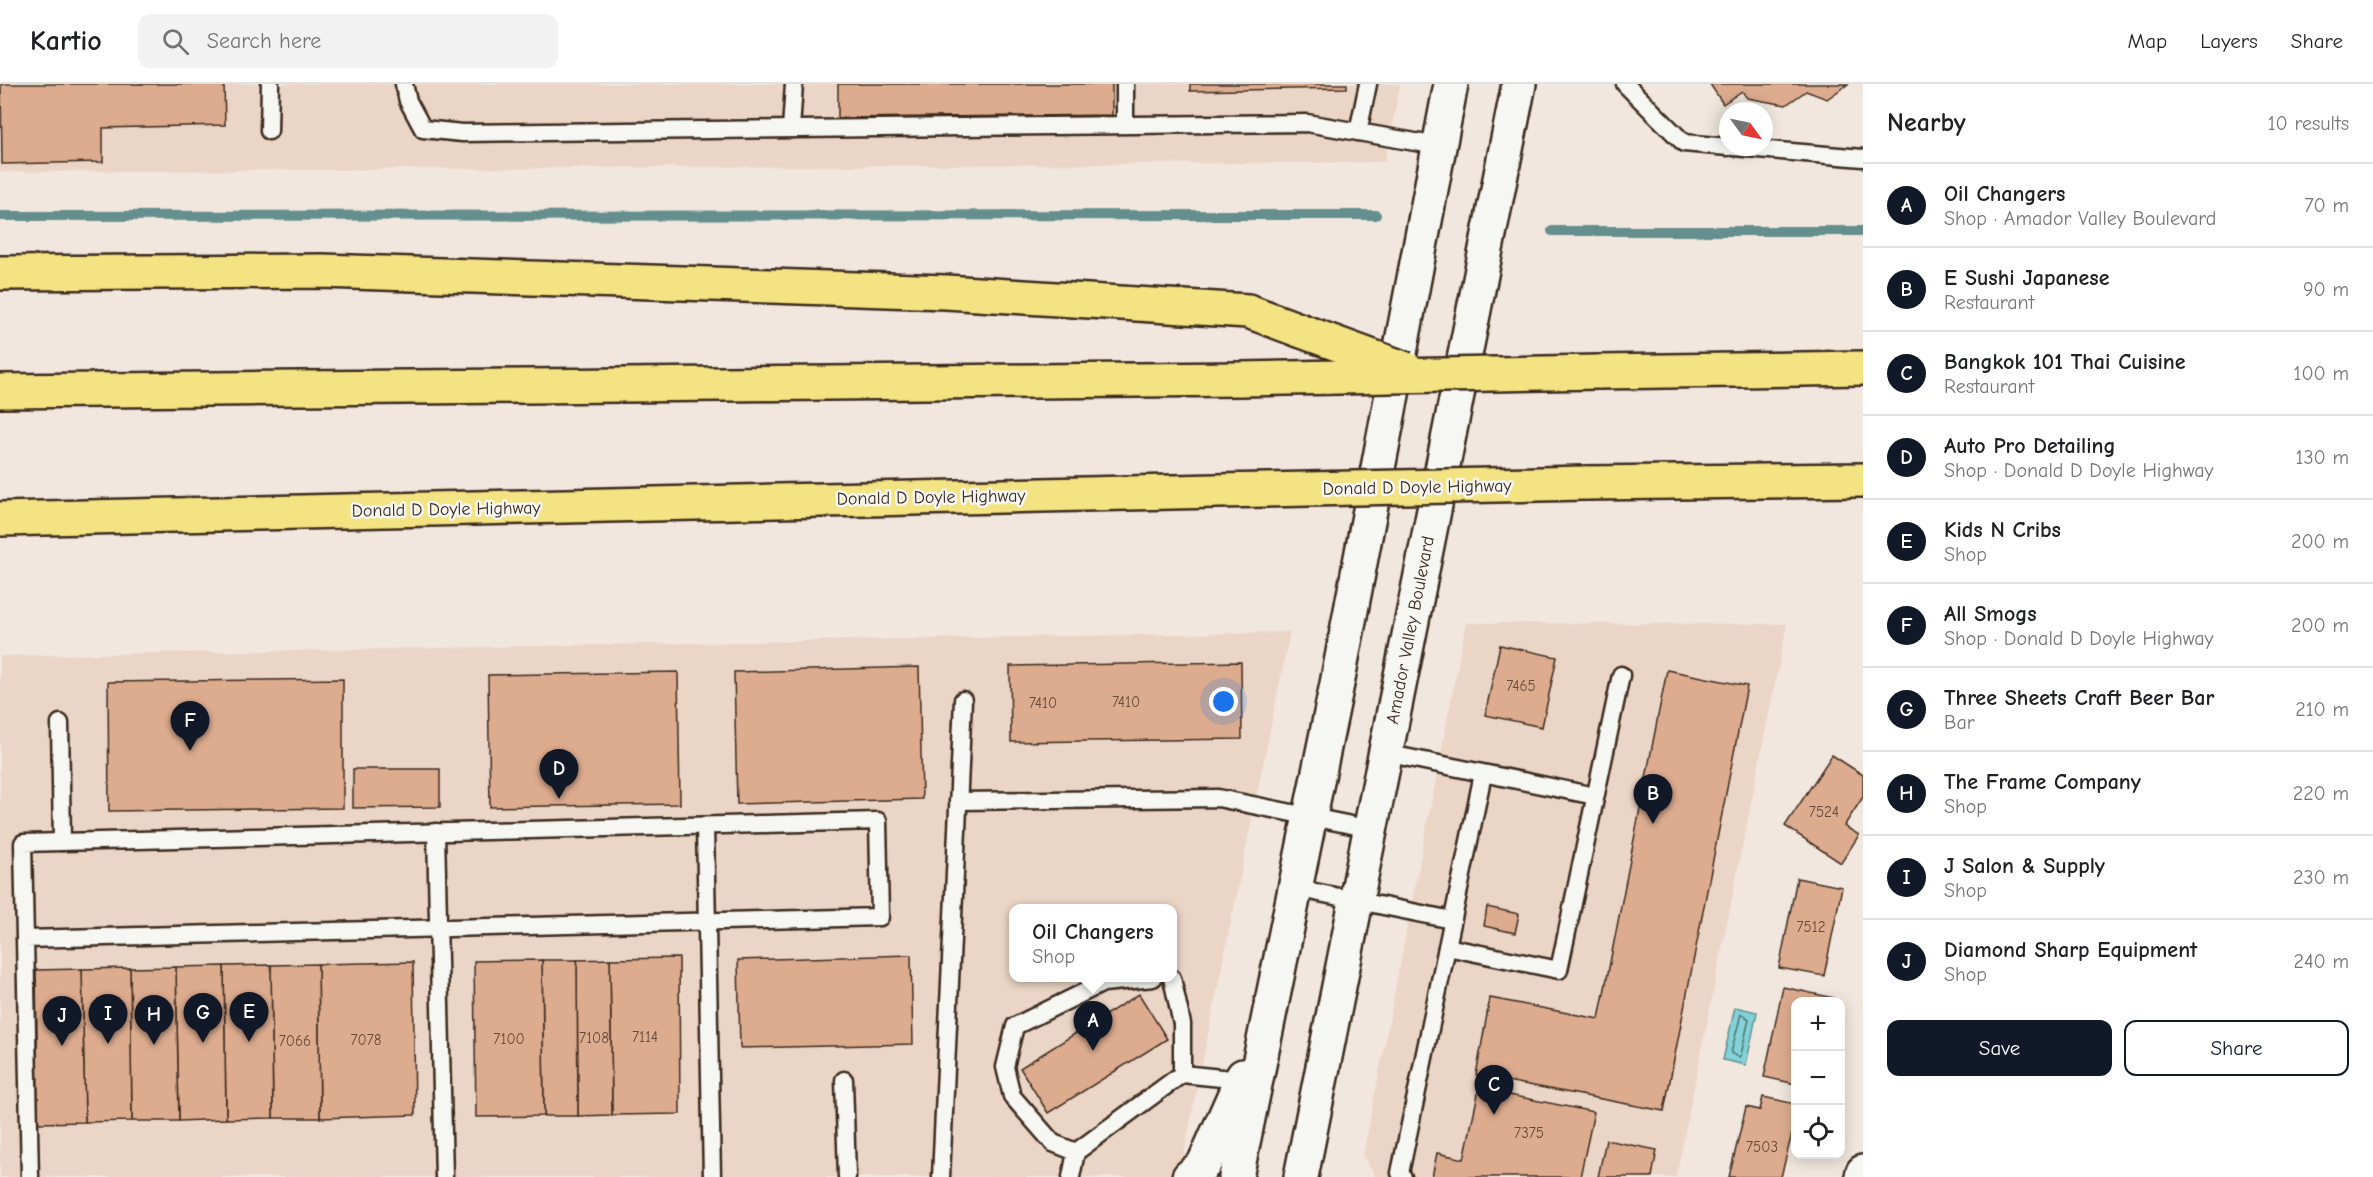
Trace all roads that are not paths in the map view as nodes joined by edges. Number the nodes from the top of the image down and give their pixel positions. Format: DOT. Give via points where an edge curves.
graph roads {
  1 [pos="270,84"];
  2 [pos="404,84"];
  3 [pos="794,84"];
  4 [pos="1125,84"];
  5 [pos="1368,84"];
  6 [pos="1451,84"];
  7 [pos="1519,84"];
  8 [pos="1625,84"];
  9 [pos="1125,124"];
  10 [pos="791,129"];
  11 [pos="269,131"];
  12 [pos="1358,132"];
  13 [pos="1438,146"];
  14 [pos="1719,146"];
  15 [pos="1773,150"];
  16 [pos="1863,158"];
  17 [pos="0,273"];
  18 [pos="1863,368"];
  19 [pos="1425,376"];
  20 [pos="0,391"];
  21 [pos="1863,480"];
  22 [pos="0,519"];
  23 [pos="1621,675"];
  24 [pos="963,700"];
  25 [pos="60,723"];
  26 [pos="1385,753"];
  27 [pos="1483,774"];
  28 [pos="1595,796"];
  29 [pos="958,801"];
  30 [pos="1310,817"];
  31 [pos="705,826"];
  32 [pos="1371,829"];
  33 [pos="436,832"];
  34 [pos="62,842"];
  35 [pos="1295,888"];
  36 [pos="1356,900"];
  37 [pos="1452,920"];
  38 [pos="707,922"];
  39 [pos="438,929"];
  40 [pos="25,939"];
  41 [pos="1447,947"];
  42 [pos="1113,982"];
  43 [pos="1173,982"];
  44 [pos="1268,1019"];
  45 [pos="1182,1074"];
  46 [pos="844,1080"];
  47 [pos="1241,1080"];
  48 [pos="1312,1123"];
  49 [pos="1076,1152"];
  50 [pos="1863,1172"];
  51 [pos="30,1177"];
  52 [pos="444,1177"];
  53 [pos="712,1177"];
  54 [pos="847,1177"];
  55 [pos="941,1177"];
  56 [pos="1071,1177"];
  57 [pos="1189,1177"];
  58 [pos="1236,1177"];
  59 [pos="1301,1177"];
  60 [pos="1327,1177"];
  61 [pos="1403,1177"];
  62 [pos="1862,1177"];
  1 -- 11 [label="lane"];
  2 -- 10 [label="lane" via="423,129 462,133"];
  3 -- 10 [label="lane"];
  4 -- 9 [label="lane"];
  5 -- 12 [label="lane"];
  6 -- 13 [label="street"];
  7 -- 26 [label="street, Amador Valley Boulevard"];
  8 -- 14 [label="lane" via="1684,143"];
  9 -- 10 [label="lane"];
  9 -- 12 [label="lane" via="1307,123"];
  12 -- 13 [label="lane"];
  13 -- 30 [label="street"];
  15 -- 16 [label="lane"];
  17 -- 19 [label="highway, bridge" via="322,271 946,292 1248,311"];
  18 -- 19 [label="highway, bridge"];
  19 -- 20 [label="highway, bridge"];
  21 -- 22 [label="highway, Donald D Doyle Highway, bridge"];
  23 -- 28 [label="lane"];
  24 -- 29 [label="lane"];
  25 -- 34 [label="lane"];
  26 -- 27 [label="lane"];
  26 -- 32 [label="street, Amador Valley Boulevard"];
  27 -- 28 [label="lane"];
  27 -- 37 [label="lane"];
  28 -- 41 [label="lane" via="1559,970"];
  29 -- 30 [label="lane" via="1218,798"];
  29 -- 55 [label="lane"];
  30 -- 32 [label="lane"];
  30 -- 35 [label="street"];
  31 -- 33 [label="lane"];
  31 -- 38 [label="lane"];
  31 -- 38 [label="lane" via="878,821 880,917"];
  32 -- 36 [label="street, Amador Valley Boulevard"];
  33 -- 34 [label="lane"];
  33 -- 39 [label="lane"];
  34 -- 40 [label="lane" via="23,843"];
  35 -- 36 [label="lane"];
  35 -- 44 [label="street"];
  36 -- 37 [label="lane"];
  36 -- 48 [label="street, Amador Valley Boulevard"];
  37 -- 41 [label="lane"];
  38 -- 39 [label="lane"];
  38 -- 53 [label="lane"];
  39 -- 40 [label="lane"];
  39 -- 52 [label="lane"];
  40 -- 51 [label="lane"];
  41 -- 61 [label="lane" via="1400,1173"];
  42 -- 49 [label="lane" via="1103,983 1015,1026 1005,1066 1012,1096 1053,1143"];
  43 -- 45 [label="lane" via="1182,1024"];
  44 -- 47 [label="street"];
  44 -- 58 [label="street"];
  45 -- 47 [label="lane"];
  45 -- 49 [label="lane"];
  46 -- 54 [label="lane"];
  47 -- 57 [label="street" via="1204,1164"];
  48 -- 59 [label="street, Amador Valley Boulevard"];
  48 -- 60 [label="street"];
  49 -- 56 [label="lane"];
  50 -- 62 [label="street"];
}
